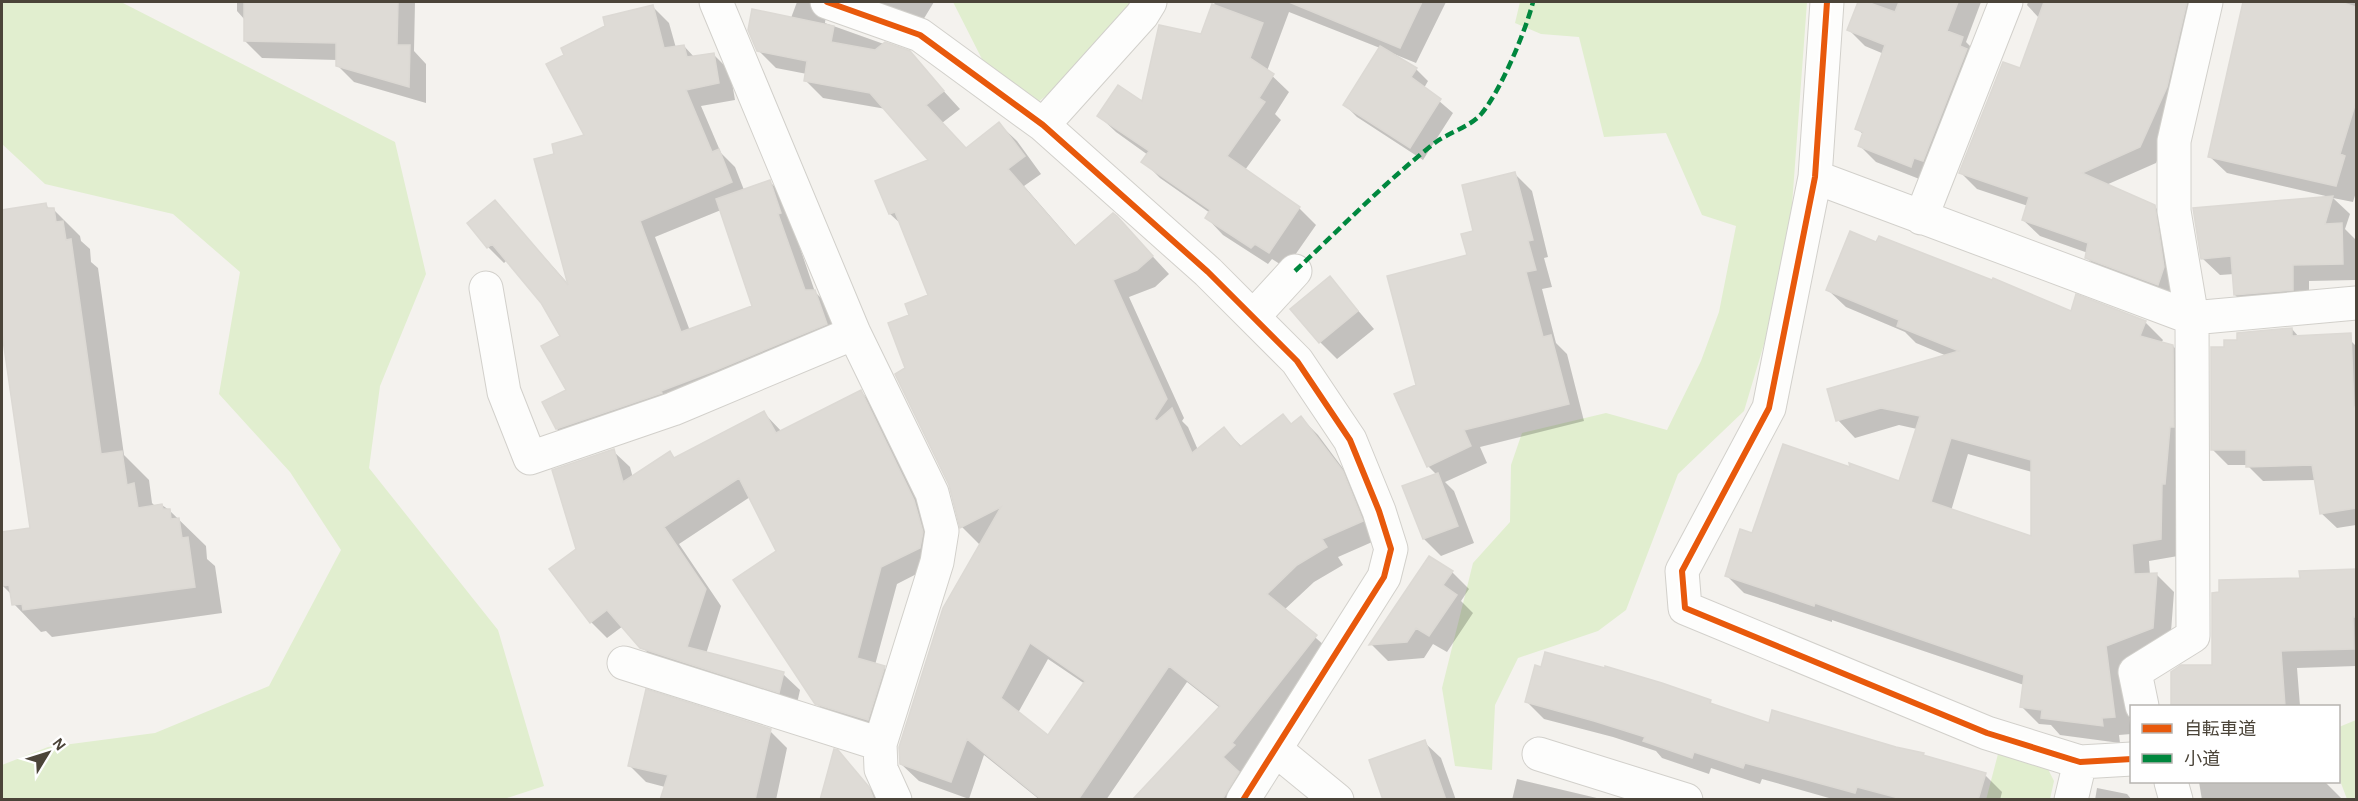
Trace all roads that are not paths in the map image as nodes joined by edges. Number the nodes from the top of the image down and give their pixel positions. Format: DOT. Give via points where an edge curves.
graph roads {
  1 [pos="716,2"];
  2 [pos="827,2"];
  3 [pos="1150,2"];
  4 [pos="1827,2"];
  5 [pos="2006,2"];
  6 [pos="2206,2"];
  7 [pos="1043,125"];
  8 [pos="1815,177"];
  9 [pos="1921,218"];
  10 [pos="1294,271"];
  11 [pos="486,288"];
  12 [pos="2356,303"];
  13 [pos="1253,317"];
  14 [pos="2192,318"];
  15 [pos="855,333"];
  16 [pos="624,663"];
  17 [pos="2142,705"];
  18 [pos="880,744"];
  19 [pos="1276,750"];
  20 [pos="1539,754"];
  21 [pos="2130,759"];
  22 [pos="2080,762"];
  23 [pos="2170,783"];
  24 [pos="895,800"];
  25 [pos="1244,800"];
  26 [pos="1337,800"];
  27 [pos="1686,800"];
  28 [pos="2071,800"];
  29 [pos="2176,800"];
  1 -- 15 [label="street"];
  2 -- 7 [label="street" via="920,35"];
  3 -- 7 [label="street"];
  4 -- 8 [label="street"];
  5 -- 9 [label="street"];
  6 -- 14 [label="street" via="2174,141 2175,211"];
  7 -- 13 [label="street"];
  8 -- 9 [label="street"];
  8 -- 22 [label="street" via="1768,408 1682,571 1685,608 1987,733"];
  9 -- 14 [label="street"];
  10 -- 13 [label="street"];
  11 -- 15 [label="street" via="504,392 531,458 673,409"];
  12 -- 14 [label="street"];
  13 -- 19 [label="street" via="1297,361 1350,440 1390,549 1384,577"];
  14 -- 17 [label="street" via="2193,636 2135,672"];
  15 -- 18 [label="street" via="932,493 942,531 937,561"];
  16 -- 18 [label="street"];
  18 -- 24 [label="street" via="881,769"];
  19 -- 25 [label="street"];
  19 -- 26 [label="street"];
  20 -- 27 [label="street"];
  21 -- 22 [label="street"];
  22 -- 28 [label="street"];
  23 -- 29 [label="street"];
}
